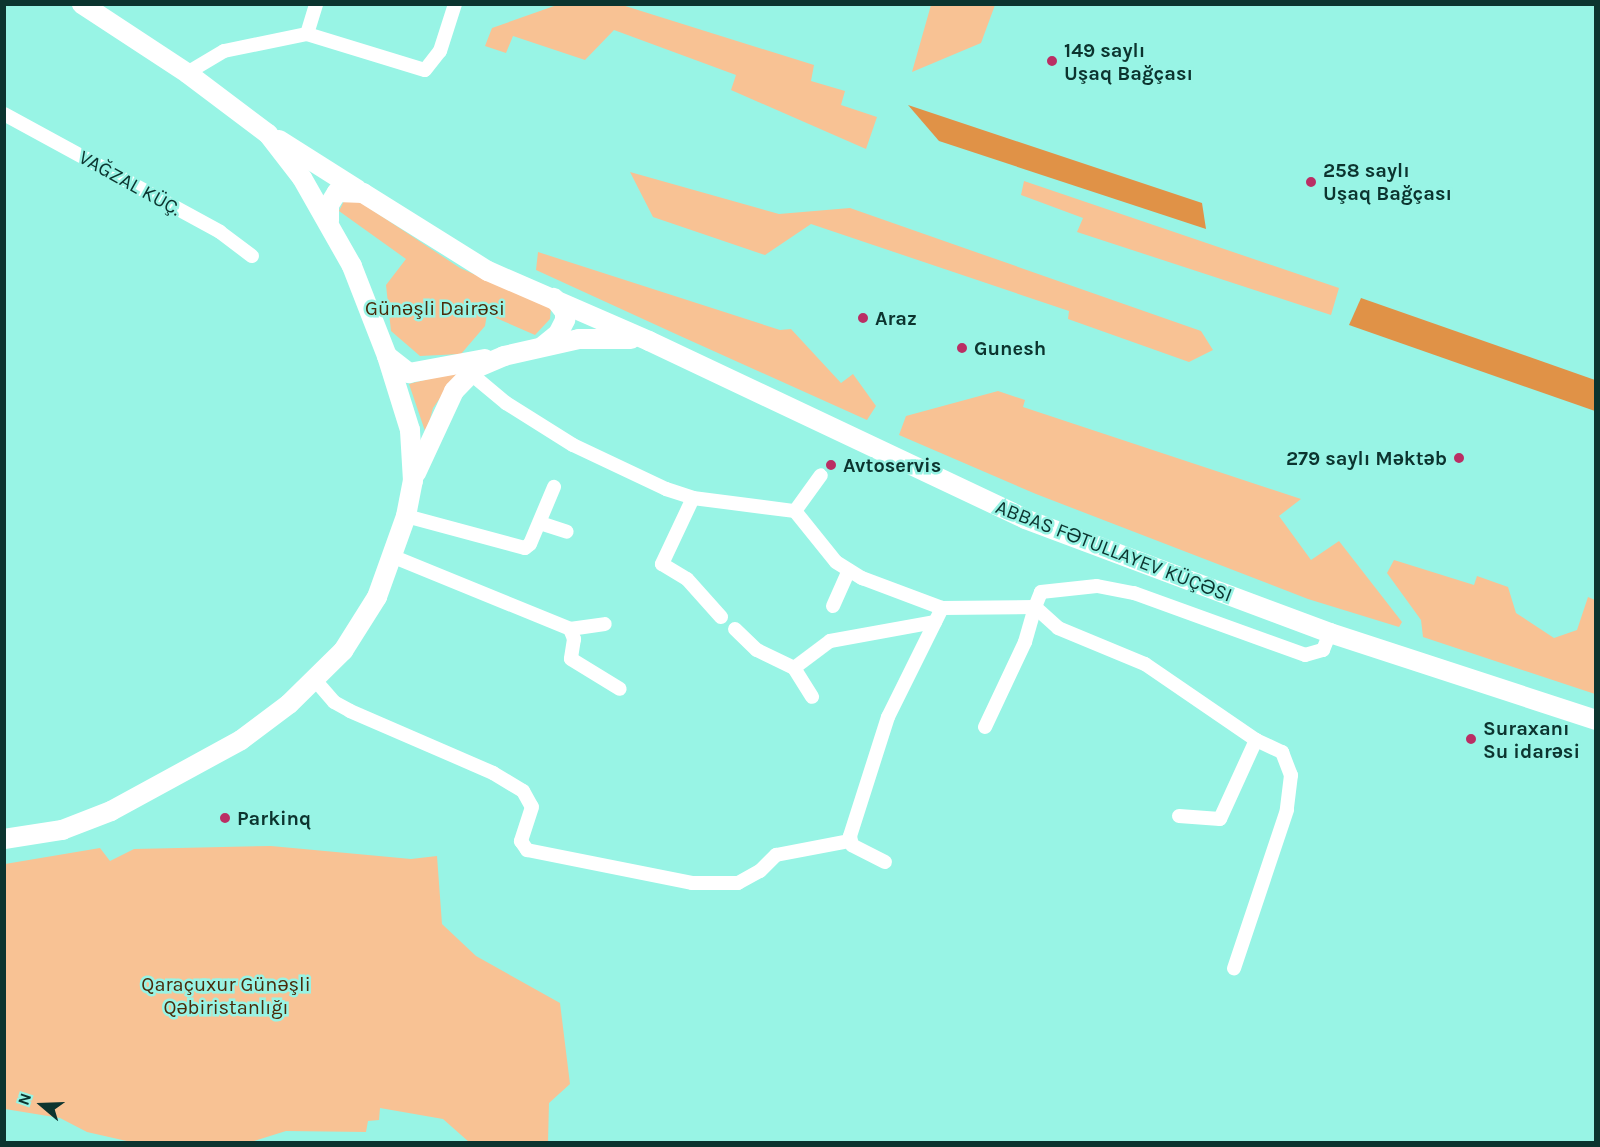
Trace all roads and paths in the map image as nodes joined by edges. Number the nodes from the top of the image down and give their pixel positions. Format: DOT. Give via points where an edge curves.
graph roads {
  1 [pos="82,4"];
  2 [pos="316,4"];
  3 [pos="455,4"];
  4 [pos="307,34"];
  5 [pos="187,74"];
  6 [pos="4,114"];
  7 [pos="268,134"];
  8 [pos="363,193"];
  9 [pos="328,221"];
  10 [pos="252,256"];
  11 [pos="554,298"];
  12 [pos="649,341"];
  13 [pos="543,346"];
  14 [pos="387,356"];
  15 [pos="504,356"];
  16 [pos="470,373"];
  17 [pos="821,475"];
  18 [pos="412,481"];
  19 [pos="554,487"];
  20 [pos="693,498"];
  21 [pos="795,511"];
  22 [pos="406,516"];
  23 [pos="540,523"];
  24 [pos="567,532"];
  25 [pos="394,557"];
  26 [pos="849,570"];
  27 [pos="833,606"];
  28 [pos="1035,607"];
  29 [pos="942,609"];
  30 [pos="721,617"];
  31 [pos="935,621"];
  32 [pos="605,624"];
  33 [pos="570,629"];
  34 [pos="735,629"];
  35 [pos="1330,633"];
  36 [pos="794,668"];
  37 [pos="315,680"];
  38 [pos="620,689"];
  39 [pos="812,698"];
  40 [pos="1596,720"];
  41 [pos="985,727"];
  42 [pos="1256,740"];
  43 [pos="1179,816"];
  44 [pos="4,839"];
  45 [pos="849,841"];
  46 [pos="885,862"];
  47 [pos="1234,968"];
  1 -- 5 [label="main road"];
  2 -- 4 [label="street"];
  3 -- 4 [label="street" via="440,51 425,70"];
  4 -- 5 [label="street" via="224,51"];
  5 -- 7 [label="main road"];
  6 -- 10 [label="street, VAĞZAL KÜÇ." via="220,232"];
  7 -- 8 [label="main road, ABBAS FƏTULLAYEV KÜÇƏSI"];
  7 -- 9 [label="main road"];
  8 -- 9 [label="main road" via="337,192 329,205"];
  8 -- 11 [label="main road, ABBAS FƏTULLAYEV KÜÇƏSI" via="488,271"];
  9 -- 14 [label="main road" via="352,266"];
  11 -- 12 [label="main road, ABBAS FƏTULLAYEV KÜÇƏSI"];
  11 -- 13 [label="main road" via="565,312 565,320 558,334"];
  12 -- 13 [label="main road" via="609,337"];
  12 -- 35 [label="main road, ABBAS FƏTULLAYEV KÜÇƏSI" via="1025,519"];
  13 -- 15 [label="main road"];
  14 -- 15 [label="main road" via="402,370 416,373"];
  14 -- 18 [label="main road" via="410,430"];
  15 -- 16 [label="main road"];
  16 -- 18 [label="main road" via="445,408"];
  16 -- 20 [label="street" via="506,403 573,445"];
  17 -- 21 [label="street"];
  18 -- 22 [label="main road"];
  19 -- 23 [label="street"];
  20 -- 21 [label="street"];
  20 -- 30 [label="street" via="662,564 687,579"];
  21 -- 26 [label="street" via="836,562"];
  22 -- 23 [label="street" via="518,549 530,544"];
  22 -- 25 [label="main road"];
  23 -- 24 [label="street"];
  25 -- 33 [label="street"];
  25 -- 37 [label="main road" via="361,626"];
  26 -- 27 [label="street"];
  26 -- 29 [label="street"];
  28 -- 29 [label="street"];
  28 -- 35 [label="street" via="1041,592 1097,586 1134,593 1305,655 1323,650"];
  28 -- 41 [label="street" via="1025,642"];
  28 -- 42 [label="street" via="1058,628 1164,676"];
  29 -- 31 [label="street"];
  31 -- 36 [label="street" via="830,641"];
  31 -- 45 [label="street" via="888,717"];
  32 -- 33 [label="street"];
  33 -- 38 [label="street" via="574,639 571,659"];
  34 -- 36 [label="street" via="757,650"];
  35 -- 40 [label="main road, ABBAS FƏTULLAYEV KÜÇƏSI"];
  36 -- 39 [label="street"];
  37 -- 44 [label="main road" via="241,740 157,788 73,826"];
  37 -- 45 [label="street" via="334,702 350,711 493,773 523,791 532,807 521,841 527,850 692,883 738,883 760,871 776,855"];
  42 -- 43 [label="street" via="1220,819"];
  42 -- 47 [label="street" via="1282,752 1291,776 1287,810"];
  45 -- 46 [label="street"];
}
